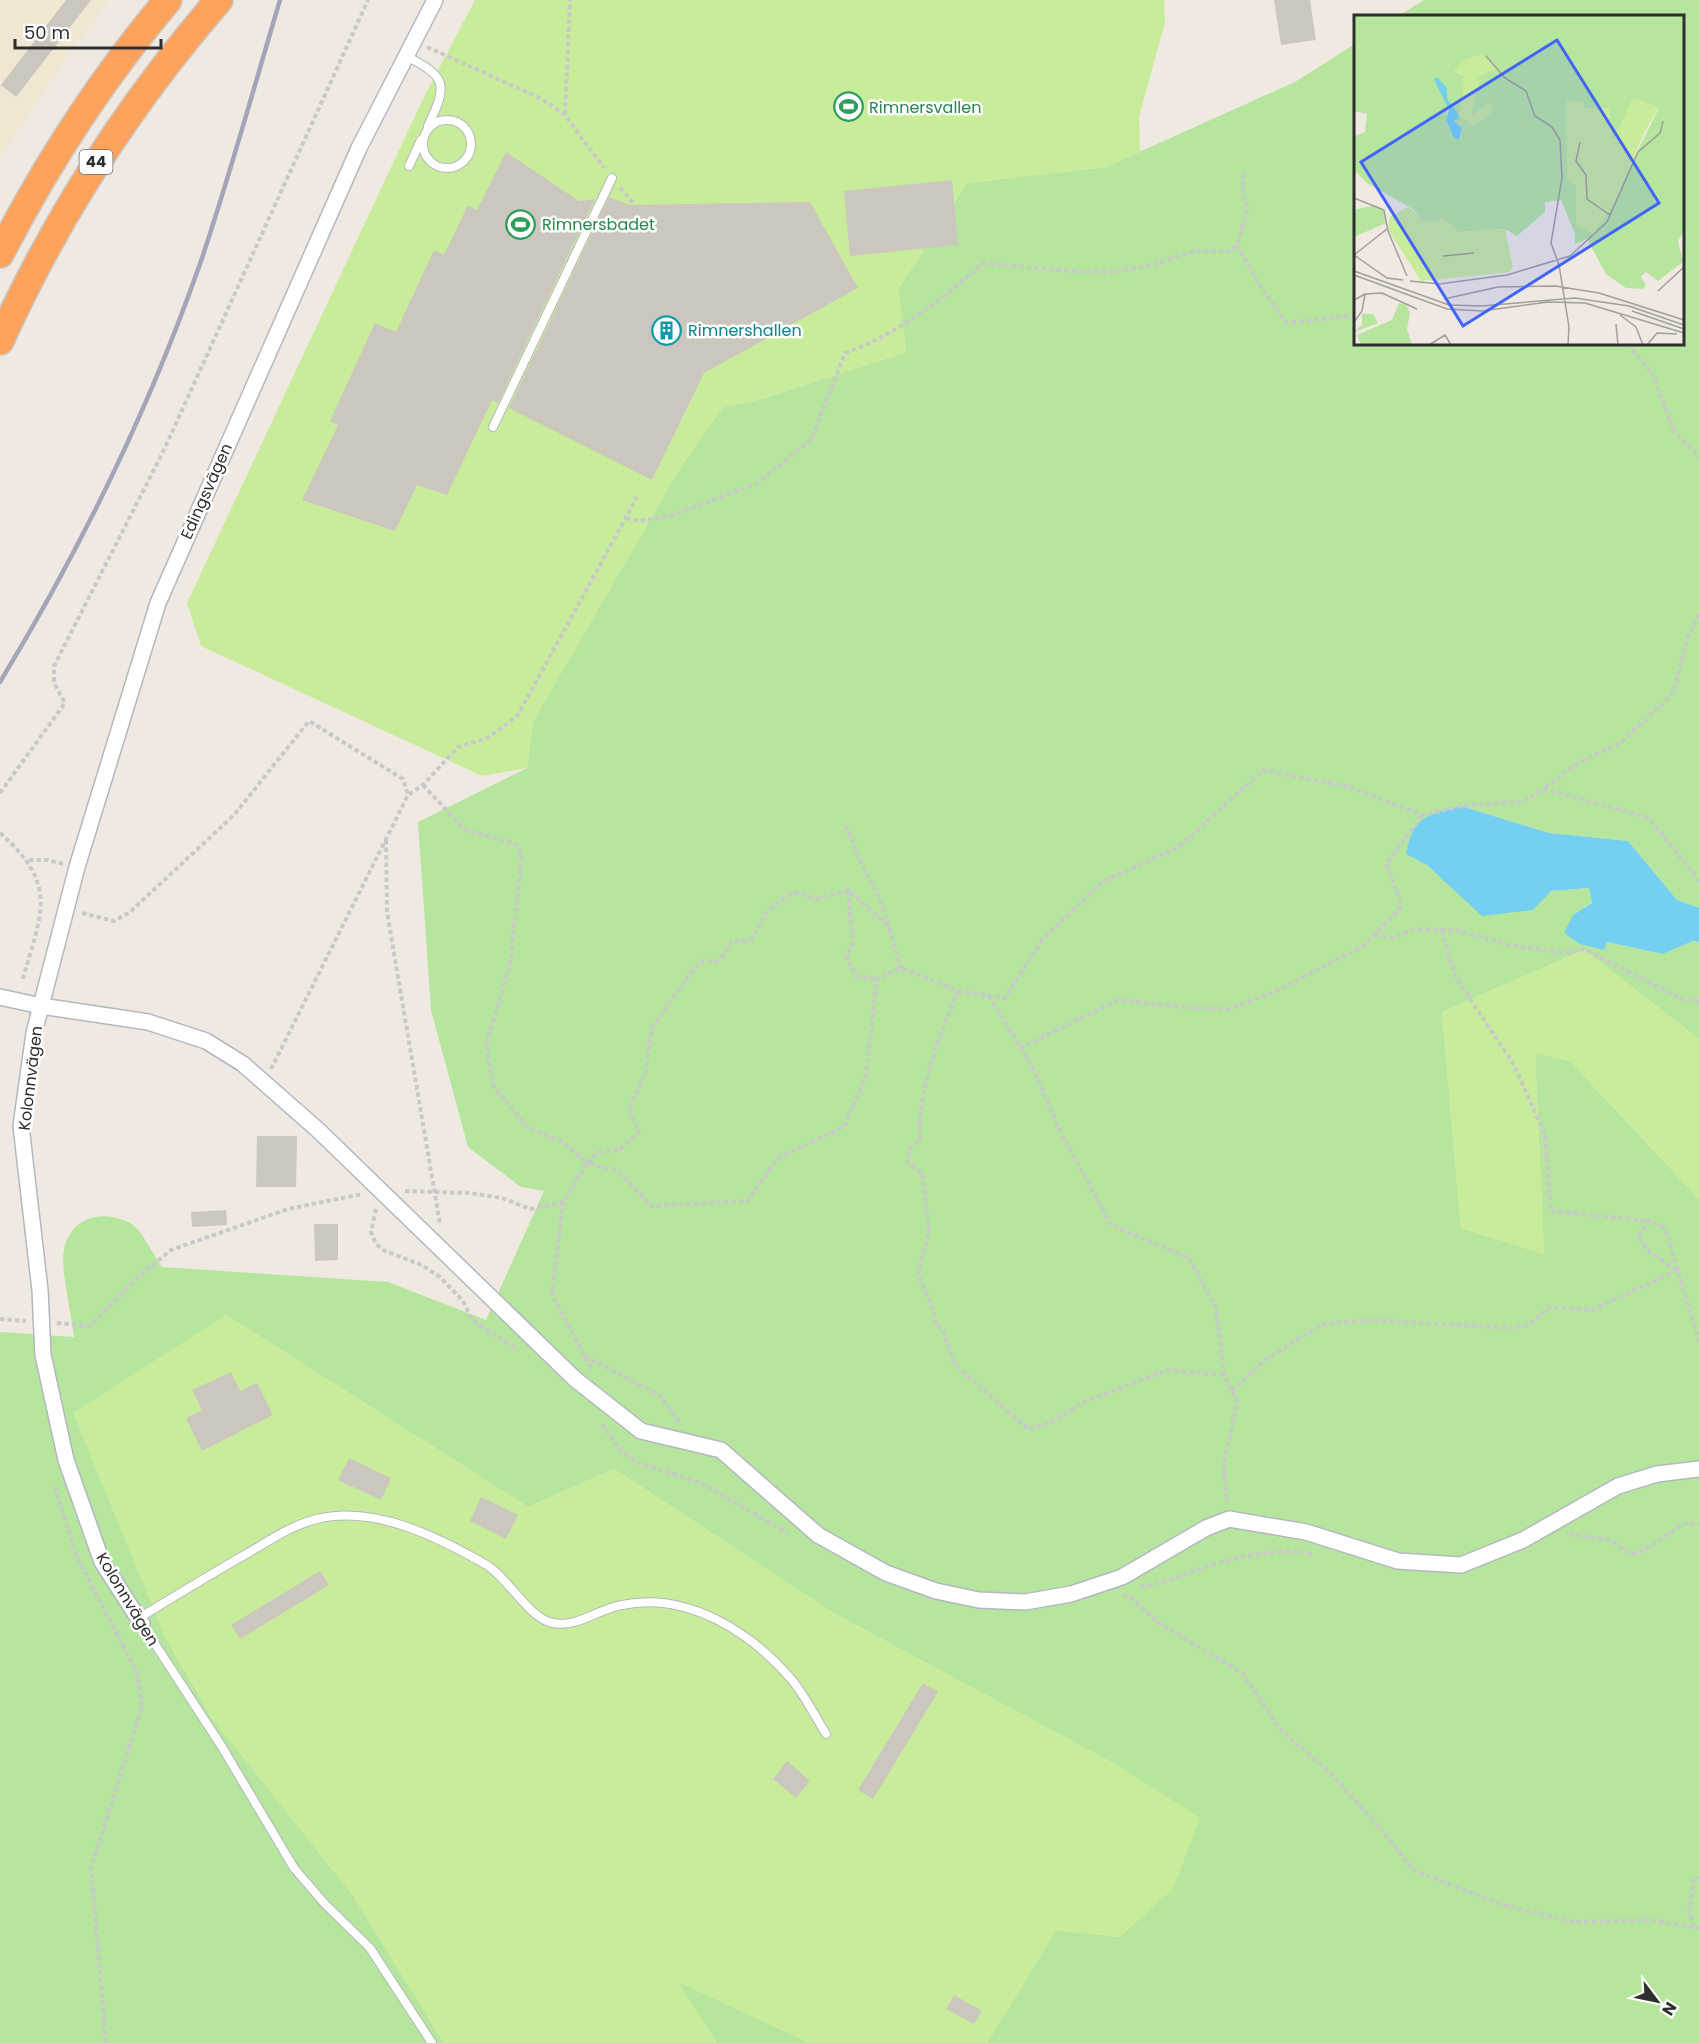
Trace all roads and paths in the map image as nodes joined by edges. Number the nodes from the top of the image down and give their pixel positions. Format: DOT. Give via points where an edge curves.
graph roads {
  1 [pos="168,0"];
  2 [pos="219,0"];
  3 [pos="368,0"];
  4 [pos="435,0"];
  5 [pos="570,0"];
  6 [pos="412,59"];
  7 [pos="565,115"];
  8 [pos="424,134"];
  9 [pos="409,166"];
  10 [pos="1243,171"];
  11 [pos="612,178"];
  12 [pos="635,205"];
  13 [pos="1237,245"];
  14 [pos="0,254"];
  15 [pos="1354,319"];
  16 [pos="0,341"];
  17 [pos="1629,345"];
  18 [pos="494,427"];
  19 [pos="1699,457"];
  20 [pos="637,497"];
  21 [pos="626,518"];
  22 [pos="1699,615"];
  23 [pos="1697,621"];
  24 [pos="423,785"];
  25 [pos="1545,789"];
  26 [pos="0,793"];
  27 [pos="408,795"];
  28 [pos="1422,815"];
  29 [pos="846,825"];
  30 [pos="0,833"];
  31 [pos="386,839"];
  32 [pos="28,860"];
  33 [pos="77,867"];
  34 [pos="1699,881"];
  35 [pos="848,890"];
  36 [pos="66,908"];
  37 [pos="889,927"];
  38 [pos="1442,930"];
  39 [pos="1375,934"];
  40 [pos="52,968"];
  41 [pos="901,968"];
  42 [pos="877,980"];
  43 [pos="21,982"];
  44 [pos="14,983"];
  45 [pos="958,991"];
  46 [pos="988,996"];
  47 [pos="0,997"];
  48 [pos="1699,1002"];
  49 [pos="41,1006"];
  50 [pos="1020,1048"];
  51 [pos="264,1083"];
  52 [pos="587,1163"];
  53 [pos="380,1191"];
  54 [pos="433,1192"];
  55 [pos="563,1202"];
  56 [pos="1649,1221"];
  57 [pos="445,1251"];
  58 [pos="1676,1271"];
  59 [pos="0,1319"];
  60 [pos="24,1321"];
  61 [pos="39,1321"];
  62 [pos="26,1333"];
  63 [pos="1699,1341"];
  64 [pos="584,1356"];
  65 [pos="1224,1375"];
  66 [pos="595,1377"];
  67 [pos="1232,1391"];
  68 [pos="694,1443"];
  69 [pos="1699,1469"];
  70 [pos="54,1483"];
  71 [pos="1228,1519"];
  72 [pos="140,1621"];
  73 [pos="826,1734"];
  74 [pos="1699,1877"];
  75 [pos="1694,1927"];
  76 [pos="106,2043"];
  77 [pos="432,2043"];
  1 -- 14 [label="highway, 44" via="111,72 63,142"];
  2 -- 16 [label="highway, 44" via="185,38 97,160"];
  3 -- 26 [label="path" via="163,452 54,666 54,683 65,703"];
  4 -- 6 [label="street, Edingsvägen"];
  5 -- 7 [label="path"];
  6 -- 7 [label="path" via="426,46 542,99"];
  6 -- 8 [label="lane" via="429,68 440,83 438,105"];
  6 -- 33 [label="street, Edingsvägen" via="359,148 158,603"];
  7 -- 11 [label="path"];
  8 -- 8 [label="lane" via="427,158 440,168 457,166 469,154 470,137 460,123 444,119"];
  8 -- 9 [label="lane"];
  10 -- 13 [label="path" via="1243,196 1248,208"];
  11 -- 12 [label="path"];
  11 -- 18 [label="lane"];
  13 -- 15 [label="path" via="1287,323 1347,316"];
  13 -- 21 [label="path" via="1229,250 1194,251 1114,272 983,263 944,298 865,346 845,353 811,440 757,483 673,515 639,521"];
  17 -- 19 [label="path" via="1653,375 1674,431"];
  20 -- 21 [label="path"];
  21 -- 24 [label="path" via="518,715 488,738 458,747"];
  22 -- 23 [label="path"];
  23 -- 25 [label="path" via="1688,636 1672,693 1622,742 1576,764"];
  24 -- 27 [label="path"];
  24 -- 52 [label="path" via="465,830 514,843 522,855 510,965 486,1044 493,1086 529,1129 562,1142"];
  25 -- 28 [label="path" via="1521,802 1467,805"];
  25 -- 34 [label="path" via="1649,818"];
  27 -- 31 [label="path"];
  27 -- 36 [label="path" via="403,779 309,721 234,815 130,912 114,921"];
  28 -- 39 [label="path" via="1386,864 1402,906"];
  28 -- 46 [label="path" via="1350,787 1263,770 1179,847 1102,882 1042,940 1005,998"];
  29 -- 37 [label="path"];
  30 -- 32 [label="path"];
  31 -- 51 [label="path"];
  31 -- 54 [label="path" via="387,912"];
  32 -- 33 [label="path"];
  32 -- 43 [label="path" via="40,890 40,910"];
  33 -- 36 [label="street, Edingsvägen"];
  35 -- 37 [label="path"];
  35 -- 42 [label="path" via="853,943 846,956 856,975"];
  35 -- 52 [label="path" via="817,899 793,892 768,910 751,940 731,942 716,962 703,961 694,968 652,1028 645,1074 629,1109 639,1132 619,1150 598,1152"];
  36 -- 40 [label="street, Edingsvägen"];
  37 -- 41 [label="path"];
  38 -- 39 [label="path" via="1416,929 1392,938"];
  38 -- 48 [label="path" via="1565,953 1584,949 1682,999"];
  38 -- 56 [label="path" via="1455,976 1514,1065 1545,1135 1551,1211"];
  39 -- 50 [label="path" via="1363,946 1274,992 1229,1009 1118,1000"];
  40 -- 43 [label="path"];
  40 -- 49 [label="street, Edingsvägen"];
  41 -- 42 [label="path"];
  41 -- 45 [label="path"];
  42 -- 52 [label="path" via="866,1075 844,1127 778,1158 747,1201 652,1206 618,1171"];
  43 -- 44 [label="path"];
  45 -- 46 [label="path"];
  45 -- 65 [label="path" via="932,1056 919,1115 920,1140 910,1148 907,1162 922,1173 927,1219 918,1273 954,1364 1028,1429 1050,1423 1082,1403 1167,1370"];
  46 -- 50 [label="path"];
  47 -- 49 [label="street"];
  49 -- 51 [label="street" via="148,1022 206,1041 243,1064"];
  49 -- 61 [label="street, Kolonnvägen" via="21,1126 40,1290"];
  50 -- 65 [label="path" via="1111,1224 1189,1258 1216,1308"];
  51 -- 53 [label="street"];
  52 -- 55 [label="path"];
  53 -- 54 [label="path"];
  53 -- 57 [label="street"];
  53 -- 61 [label="path" via="288,1209 171,1250 90,1326"];
  54 -- 55 [label="path" via="502,1198 530,1209"];
  54 -- 57 [label="path"];
  55 -- 64 [label="path" via="552,1295"];
  56 -- 58 [label="path" via="1665,1227"];
  56 -- 58 [label="path" via="1638,1236 1647,1250"];
  57 -- 68 [label="street" via="575,1379 640,1431"];
  58 -- 63 [label="path"];
  58 -- 67 [label="path" via="1592,1310 1549,1307 1529,1326 1374,1320 1322,1324 1265,1360"];
  59 -- 60 [label="path"];
  60 -- 61 [label="path"];
  60 -- 62 [label="path"];
  61 -- 72 [label="street, Kolonnvägen" via="66,1460 102,1562"];
  64 -- 66 [label="path"];
  64 -- 68 [label="path" via="660,1396"];
  65 -- 67 [label="path"];
  67 -- 71 [label="path" via="1238,1401 1224,1464"];
  68 -- 71 [label="street" via="721,1450 818,1535 886,1573 936,1592 978,1600 1025,1602 1071,1594 1122,1577"];
  69 -- 71 [label="street" via="1657,1474 1618,1486 1523,1540 1461,1565 1398,1561 1306,1532"];
  70 -- 76 [label="path" via="76,1554 138,1673 142,1706 91,1868"];
  72 -- 73 [label="lane" via="288,1530 318,1519 373,1519 403,1526 488,1566 550,1623 570,1625 620,1605 642,1602 675,1604 702,1613 767,1653 793,1682"];
  72 -- 77 [label="lane, Kolonnvägen" via="294,1868 370,1948"];
  74 -- 75 [label="path" via="1694,1879 1689,1911"];
}
